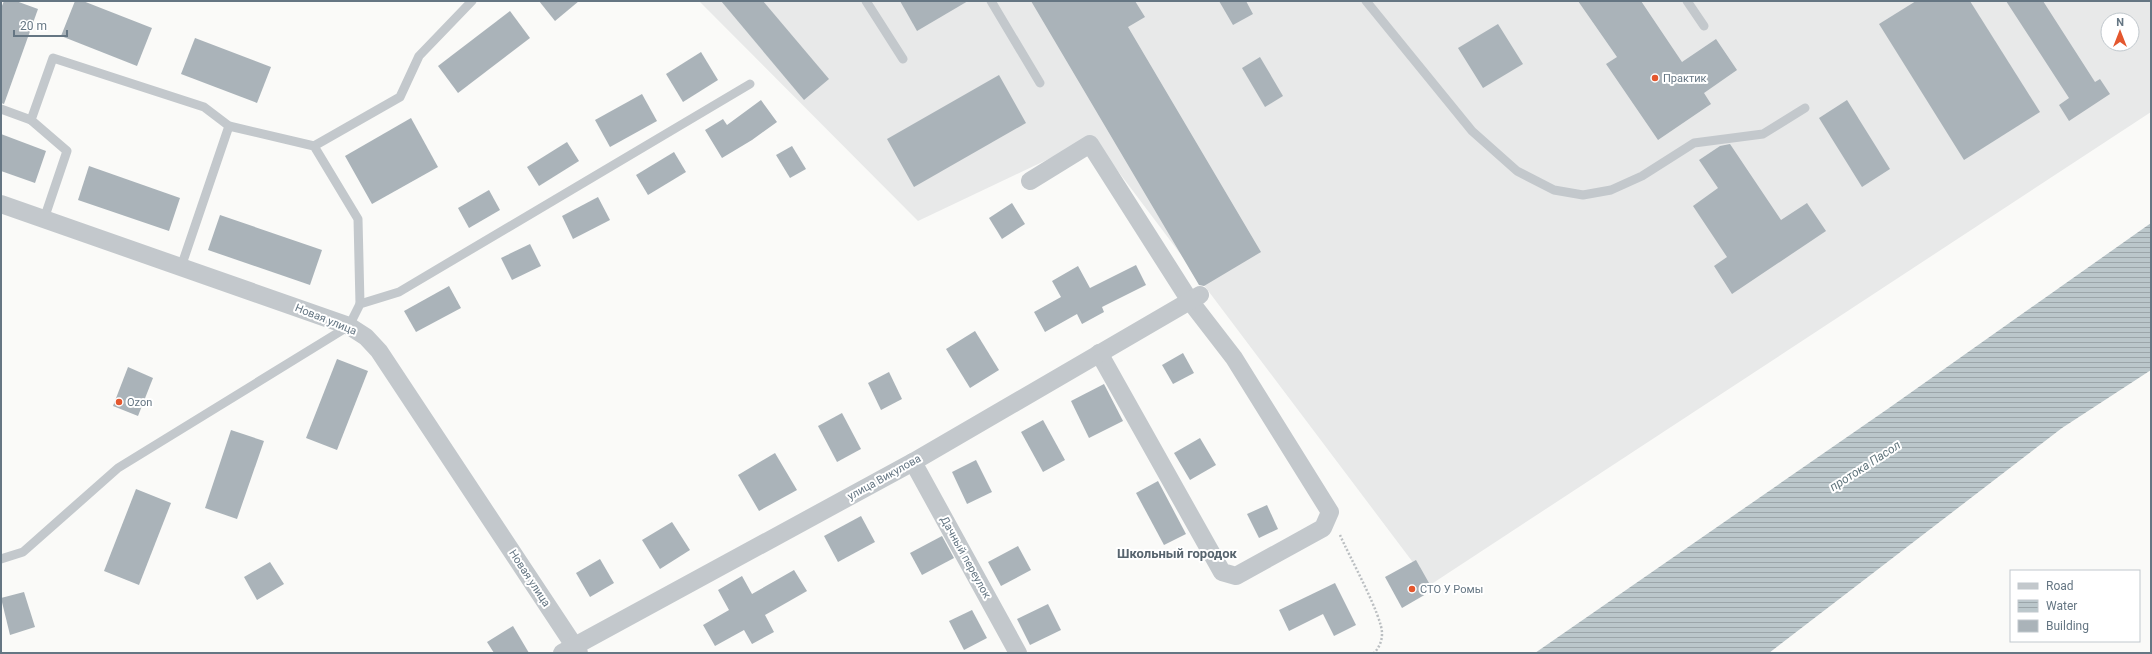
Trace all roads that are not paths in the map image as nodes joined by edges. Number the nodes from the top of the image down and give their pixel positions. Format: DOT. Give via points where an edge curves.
graph roads {
  1 [pos="472,1"];
  2 [pos="866,1"];
  3 [pos="991,1"];
  4 [pos="1366,1"];
  5 [pos="1687,1"];
  6 [pos="1704,26"];
  7 [pos="903,59"];
  8 [pos="1040,83"];
  9 [pos="750,84"];
  10 [pos="1805,108"];
  11 [pos="1,110"];
  12 [pos="30,120"];
  13 [pos="229,126"];
  14 [pos="314,146"];
  15 [pos="1030,181"];
  16 [pos="1,204"];
  17 [pos="44,219"];
  18 [pos="180,267"];
  19 [pos="1196,298"];
  20 [pos="360,304"];
  21 [pos="350,326"];
  22 [pos="1100,353"];
  23 [pos="913,462"];
  24 [pos="1,559"];
  25 [pos="572,651"];
  26 [pos="1018,653"];
  1 -- 14 [label="lane" via="419,56 400,97"];
  2 -- 7 [label="lane"];
  3 -- 8 [label="lane"];
  4 -- 10 [label="lane" via="1472,131 1517,171 1554,190 1583,196 1611,190 1642,176 1694,143 1763,134"];
  5 -- 6 [label="lane"];
  9 -- 20 [label="lane" via="399,292"];
  11 -- 12 [label="lane"];
  12 -- 13 [label="lane" via="52,58 204,107"];
  12 -- 17 [label="lane" via="67,150"];
  13 -- 14 [label="lane"];
  13 -- 18 [label="lane"];
  14 -- 20 [label="lane" via="358,219"];
  15 -- 19 [label="street" via="1090,144"];
  16 -- 17 [label="street, Новая улица"];
  17 -- 18 [label="street, Новая улица"];
  18 -- 21 [label="street, Новая улица"];
  19 -- 22 [label="street, улица Викулова"];
  19 -- 22 [label="street" via="1330,512 1323,528 1236,576 1222,572"];
  20 -- 21 [label="lane"];
  21 -- 24 [label="lane" via="118,468 23,552"];
  21 -- 25 [label="street, Новая улица" via="366,336 379,351"];
  22 -- 23 [label="street, улица Викулова"];
  23 -- 25 [label="street, улица Викулова"];
  23 -- 26 [label="street, Дачный переулок"];
}
